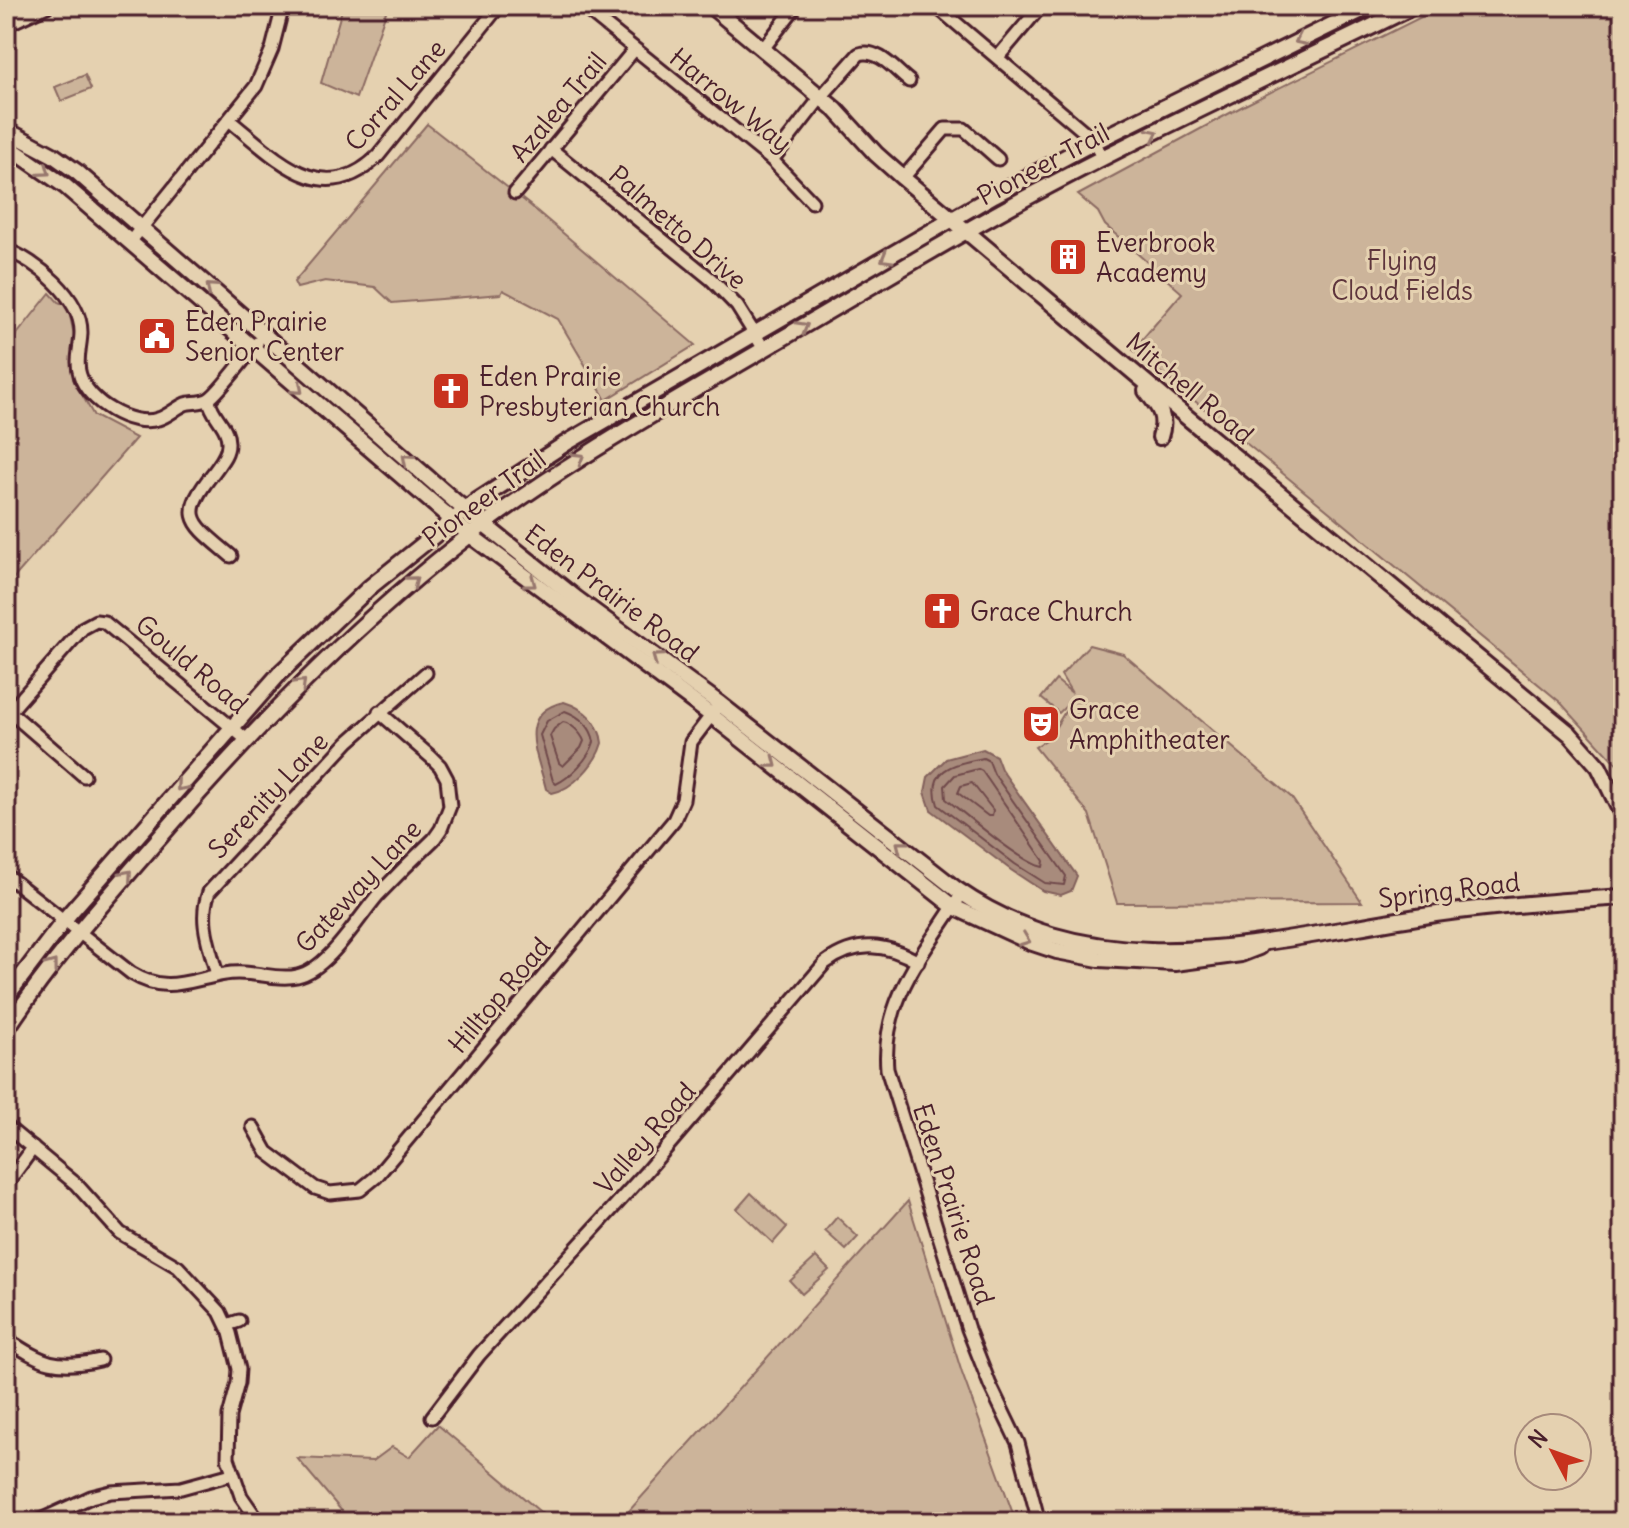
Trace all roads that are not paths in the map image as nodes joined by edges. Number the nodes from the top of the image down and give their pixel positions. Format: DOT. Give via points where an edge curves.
graph roads {
  1 [pos="47,6"];
  2 [pos="283,6"];
  3 [pos="499,6"];
  4 [pos="582,6"];
  5 [pos="711,6"];
  6 [pos="796,6"];
  7 [pos="936,6"];
  8 [pos="1041,6"];
  9 [pos="1370,6"];
  10 [pos="1414,6"];
  11 [pos="1384,12"];
  12 [pos="6,25"];
  13 [pos="763,49"];
  14 [pos="634,50"];
  15 [pos="998,57"];
  16 [pos="909,81"];
  17 [pos="821,97"];
  18 [pos="229,120"];
  19 [pos="6,130"];
  20 [pos="1094,142"];
  21 [pos="6,145"];
  22 [pos="551,149"];
  23 [pos="1104,158"];
  24 [pos="998,159"];
  25 [pos="772,160"];
  26 [pos="903,178"];
  27 [pos="515,193"];
  28 [pos="812,202"];
  29 [pos="952,219"];
  30 [pos="142,228"];
  31 [pos="968,231"];
  32 [pos="130,242"];
  33 [pos="6,250"];
  34 [pos="755,334"];
  35 [pos="264,335"];
  36 [pos="252,349"];
  37 [pos="764,349"];
  38 [pos="1125,366"];
  39 [pos="209,400"];
  40 [pos="1160,437"];
  41 [pos="466,510"];
  42 [pos="453,520"];
  43 [pos="484,524"];
  44 [pos="470,535"];
  45 [pos="231,556"];
  46 [pos="426,673"];
  47 [pos="715,710"];
  48 [pos="379,712"];
  49 [pos="8,714"];
  50 [pos="232,727"];
  51 [pos="247,740"];
  52 [pos="84,776"];
  53 [pos="1623,816"];
  54 [pos="6,875"];
  55 [pos="962,893"];
  56 [pos="1623,897"];
  57 [pos="954,907"];
  58 [pos="63,921"];
  59 [pos="77,932"];
  60 [pos="1282,939"];
  61 [pos="918,962"];
  62 [pos="217,975"];
  63 [pos="6,997"];
  64 [pos="6,1030"];
  65 [pos="6,1126"];
  66 [pos="253,1127"];
  67 [pos="33,1148"];
  68 [pos="6,1185"];
  69 [pos="6,1339"];
  70 [pos="100,1360"];
  71 [pos="432,1417"];
  72 [pos="232,1474"];
  73 [pos="36,1522"];
  74 [pos="259,1522"];
  75 [pos="1039,1522"];
  1 -- 12 [label="street"];
  2 -- 18 [label="street" via="266,68"];
  3 -- 18 [label="street, Corral Lane" via="378,156 359,171 333,180 301,175"];
  4 -- 14 [label="street, Harrow Way"];
  5 -- 13 [label="main road, Mitchell Road"];
  6 -- 13 [label="street"];
  7 -- 15 [label="street"];
  8 -- 15 [label="street"];
  9 -- 20 [label="main road, Pioneer Trail, one-way"];
  10 -- 11 [label="main road, Pioneer Trail"];
  23 -- 11 [label="main road, Pioneer Trail, one-way"];
  13 -- 17 [label="main road, Mitchell Road"];
  14 -- 22 [label="street, Azalea Trail"];
  14 -- 25 [label="street, Harrow Way"];
  15 -- 20 [label="street"];
  16 -- 17 [label="street" via="866,52 851,60"];
  17 -- 25 [label="street"];
  17 -- 26 [label="main road, Mitchell Road"];
  18 -- 30 [label="street"];
  19 -- 30 [label="main road, Eden Prairie Road" via="53,155"];
  20 -- 23 [label="street"];
  20 -- 29 [label="main road, Pioneer Trail"];
  21 -- 32 [label="main road, Eden Prairie Road, one-way" via="50,174"];
  22 -- 27 [label="street, Azalea Trail"];
  22 -- 34 [label="street, Palmetto Drive" via="712,280"];
  23 -- 31 [label="main road, Pioneer Trail"];
  24 -- 26 [label="street" via="964,129 945,129"];
  25 -- 28 [label="street, Harrow Way"];
  26 -- 29 [label="main road, Mitchell Road"];
  29 -- 31 [label="main road, Mitchell Road"];
  29 -- 34 [label="main road, Pioneer Trail, one-way"];
  30 -- 32 [label="street"];
  35 -- 30 [label="main road, Eden Prairie Road, one-way"];
  37 -- 31 [label="main road, Pioneer Trail, one-way"];
  31 -- 38 [label="main road, Mitchell Road"];
  32 -- 36 [label="main road, Eden Prairie Road"];
  33 -- 39 [label="street" via="28,261 73,302 81,330 80,375 87,389 118,415 148,422"];
  34 -- 37 [label="street, Palmetto Drive"];
  34 -- 41 [label="main road, Pioneer Trail" via="568,442"];
  35 -- 36 [label="street"];
  41 -- 35 [label="main road, Eden Prairie Road, one-way"];
  36 -- 39 [label="street"];
  36 -- 42 [label="main road, Eden Prairie Road, one-way"];
  43 -- 37 [label="main road, Pioneer Trail, one-way" via="581,458"];
  38 -- 40 [label="main road" via="1163,411"];
  38 -- 53 [label="main road, Mitchell Road" via="1570,734 1599,767"];
  39 -- 45 [label="street" via="229,443 224,459 196,493 192,513 202,532"];
  41 -- 42 [label="main road, Pioneer Trail"];
  41 -- 43 [label="main road, Eden Prairie Road"];
  42 -- 44 [label="main road, Eden Prairie Road"];
  42 -- 50 [label="main road, Pioneer Trail" via="338,616"];
  43 -- 44 [label="main road, Pioneer Trail"];
  47 -- 43 [label="main road, Eden Prairie Road, one-way"];
  44 -- 47 [label="main road, Eden Prairie Road, one-way"];
  51 -- 44 [label="main road, Pioneer Trail, one-way" via="348,638"];
  46 -- 48 [label="street, Serenity Lane"];
  55 -- 47 [label="main road, Eden Prairie Road, one-way"];
  47 -- 57 [label="main road, Eden Prairie Road, one-way"];
  47 -- 66 [label="street, Hilltop Road" via="691,742 683,800 674,820 376,1177 360,1190 330,1193 315,1188 273,1158"];
  48 -- 62 [label="street, Serenity Lane" via="209,892 203,919"];
  48 -- 62 [label="street, Gateway Lane" via="440,766 450,791 441,829 316,968 297,976"];
  49 -- 50 [label="street, Gould Road" via="96,616"];
  49 -- 52 [label="street"];
  50 -- 51 [label="street, Gould Road"];
  50 -- 58 [label="main road, Pioneer Trail, one-way"];
  59 -- 51 [label="main road, Pioneer Trail, one-way"];
  54 -- 58 [label="street, Gateway Lane"];
  55 -- 57 [label="street, Eden Prairie Road"];
  55 -- 60 [label="main road, Spring Road" via="1017,922 1084,945 1178,951"];
  56 -- 60 [label="main road, Spring Road" via="1485,907"];
  57 -- 60 [label="main road, Spring Road, one-way" via="1057,951 1124,962 1201,960 1241,954"];
  57 -- 61 [label="street, Eden Prairie Road"];
  58 -- 59 [label="street, Gateway Lane"];
  58 -- 63 [label="main road, Pioneer Trail"];
  59 -- 62 [label="street, Gateway Lane" via="152,983 182,986"];
  64 -- 59 [label="main road, Pioneer Trail, one-way"];
  61 -- 71 [label="street, Valley Road" via="878,946 855,947 825,963 479,1355"];
  61 -- 75 [label="street, Eden Prairie Road" via="890,1015 887,1069 968,1329 1018,1443"];
  65 -- 67 [label="street"];
  67 -- 68 [label="street"];
  67 -- 72 [label="street" via="85,1192 120,1233 167,1259 233,1323 239,1369 227,1437"];
  69 -- 70 [label="street" via="58,1365"];
  72 -- 73 [label="street" via="181,1488 111,1492"];
  72 -- 74 [label="street"];
}
